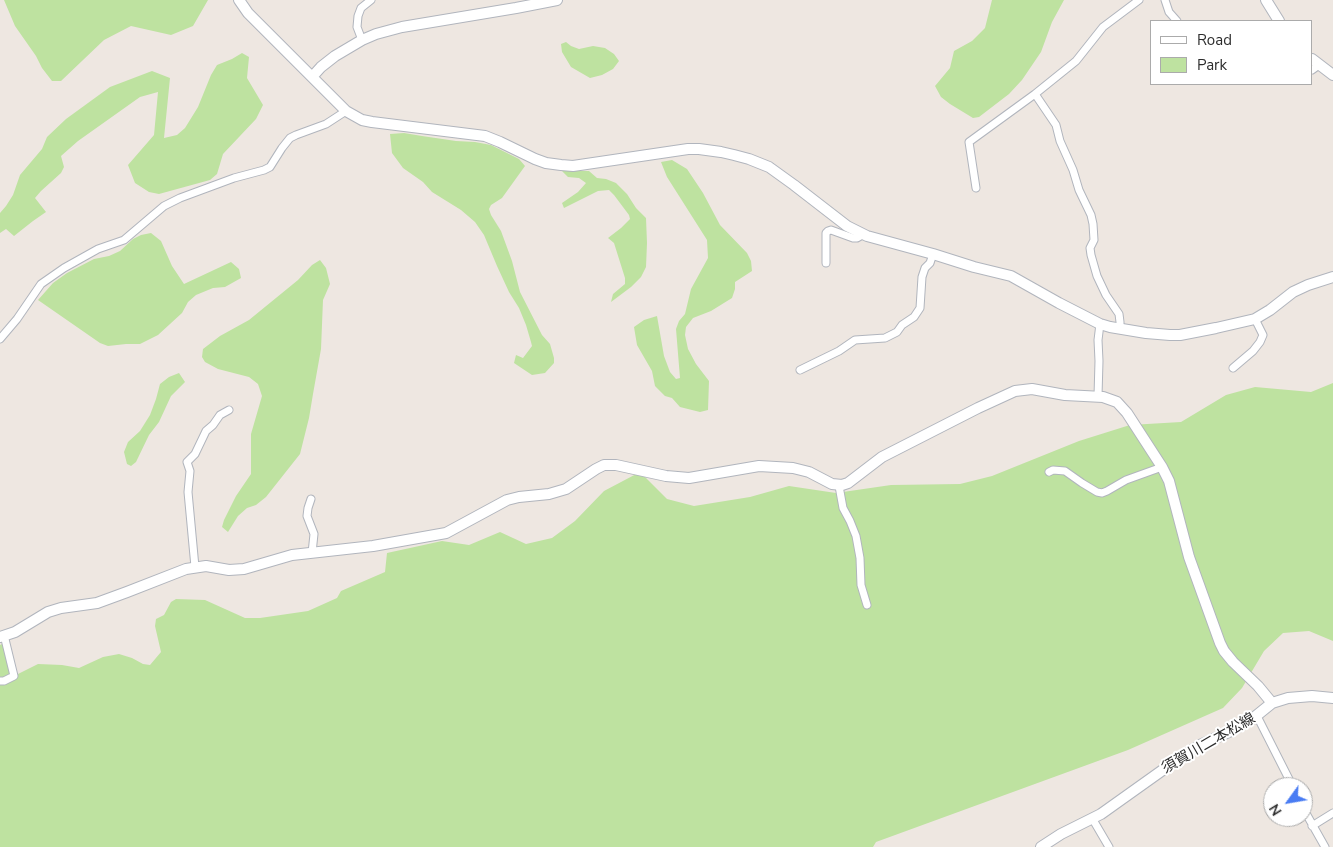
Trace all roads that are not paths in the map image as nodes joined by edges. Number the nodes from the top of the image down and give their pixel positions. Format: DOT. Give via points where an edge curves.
graph roads {
  1 [pos="239,0"];
  2 [pos="371,0"];
  3 [pos="557,0"];
  4 [pos="1139,0"];
  5 [pos="1165,0"];
  6 [pos="1266,0"];
  7 [pos="363,3"];
  8 [pos="1176,20"];
  9 [pos="1278,20"];
  10 [pos="362,40"];
  11 [pos="1314,65"];
  12 [pos="1333,75"];
  13 [pos="312,77"];
  14 [pos="1035,94"];
  15 [pos="346,111"];
  16 [pos="976,188"];
  17 [pos="864,234"];
  18 [pos="933,254"];
  19 [pos="826,263"];
  20 [pos="1333,278"];
  21 [pos="1255,319"];
  22 [pos="1100,324"];
  23 [pos="1120,328"];
  24 [pos="0,339"];
  25 [pos="1233,368"];
  26 [pos="800,370"];
  27 [pos="1098,396"];
  28 [pos="229,410"];
  29 [pos="1162,467"];
  30 [pos="1049,472"];
  31 [pos="839,486"];
  32 [pos="311,499"];
  33 [pos="312,553"];
  34 [pos="195,567"];
  35 [pos="868,605"];
  36 [pos="2,636"];
  37 [pos="0,680"];
  38 [pos="1333,698"];
  39 [pos="1272,703"];
  40 [pos="1257,716"];
  41 [pos="1288,777"];
  42 [pos="1333,813"];
  43 [pos="1092,818"];
  44 [pos="1313,825"];
  45 [pos="1313,827"];
  46 [pos="1041,847"];
  47 [pos="1109,847"];
  48 [pos="1324,847"];
  1 -- 13 [label="street"];
  2 -- 7 [label="street"];
  3 -- 10 [label="street" via="402,27"];
  4 -- 14 [label="street" via="1103,27 1076,62"];
  5 -- 8 [label="street"];
  6 -- 9 [label="street"];
  7 -- 10 [label="street" via="357,27"];
  10 -- 13 [label="street" via="328,61"];
  11 -- 12 [label="street"];
  13 -- 15 [label="street"];
  14 -- 16 [label="street" via="969,142"];
  14 -- 23 [label="street" via="1056,126 1091,214 1094,240 1090,248 1096,276 1119,314"];
  15 -- 17 [label="street" via="372,122 485,136 546,163 561,165 573,166 688,148 721,152 768,168 847,226"];
  15 -- 24 [label="street" via="326,124 290,138 270,167 180,198 164,206 124,240 98,249 64,268 41,284"];
  17 -- 18 [label="street"];
  17 -- 19 [label="street" via="853,238 828,231"];
  18 -- 22 [label="street" via="1011,276"];
  18 -- 26 [label="street" via="922,277 920,308 897,332 885,338 855,340"];
  20 -- 21 [label="street" via="1294,292"];
  21 -- 23 [label="street" via="1180,335"];
  21 -- 25 [label="street" via="1262,335 1260,342"];
  22 -- 23 [label="street"];
  22 -- 27 [label="street"];
  27 -- 29 [label="street" via="1113,400 1121,407"];
  27 -- 31 [label="street" via="1032,389 1015,392 882,457 848,483"];
  28 -- 34 [label="street" via="206,431 195,454 187,462"];
  29 -- 30 [label="street" via="1102,492 1065,471"];
  29 -- 39 [label="street" via="1169,481 1189,557 1220,643 1233,662"];
  31 -- 33 [label="street" via="793,468 760,466 689,478 604,465 566,489 507,500 446,533"];
  31 -- 35 [label="street" via="843,508 856,536 861,585"];
  32 -- 33 [label="street" via="307,516 314,534"];
  33 -- 34 [label="street" via="292,555 244,569"];
  34 -- 36 [label="street" via="92,604 48,612"];
  36 -- 37 [label="street" via="14,676"];
  38 -- 39 [label="street, 須賀川二本松線" via="1312,696"];
  39 -- 40 [label="street, 須賀川二本松線"];
  40 -- 41 [label="street"];
  40 -- 43 [label="street, 須賀川二本松線" via="1200,745"];
  42 -- 44 [label="street"];
  43 -- 46 [label="street, 須賀川二本松線"];
  43 -- 47 [label="street"];
  45 -- 48 [label="street"];
}
